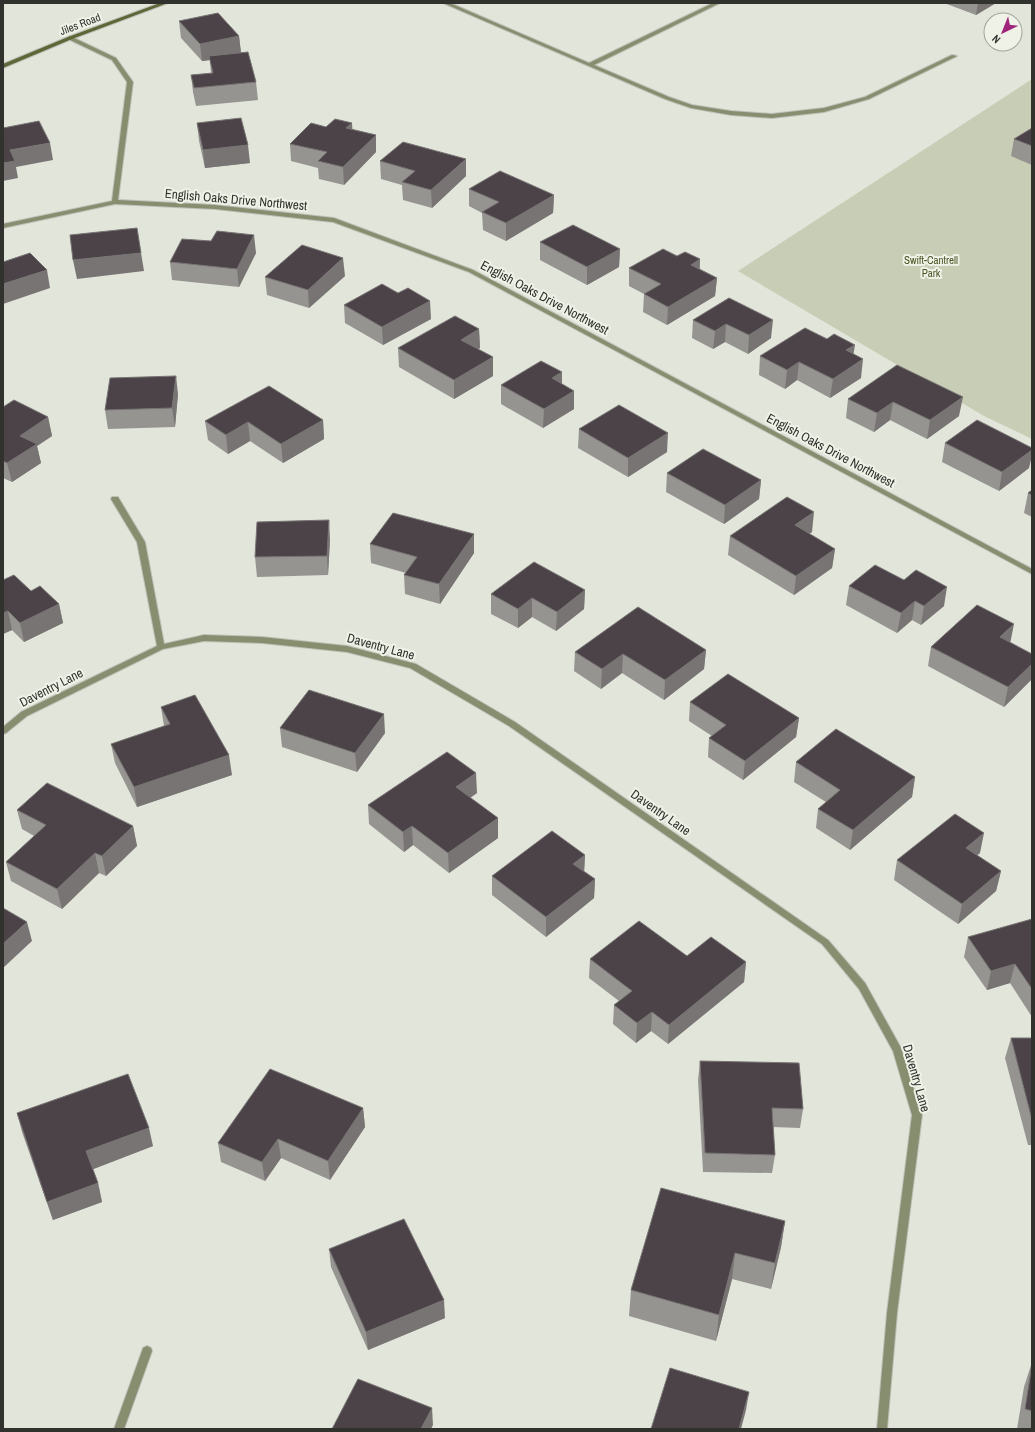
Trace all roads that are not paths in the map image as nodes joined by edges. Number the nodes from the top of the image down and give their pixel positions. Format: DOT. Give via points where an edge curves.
graph roads {
  1 [pos="165,3"];
  2 [pos="446,3"];
  3 [pos="717,3"];
  4 [pos="70,38"];
  5 [pos="954,56"];
  6 [pos="591,64"];
  7 [pos="3,66"];
  8 [pos="115,202"];
  9 [pos="3,226"];
  10 [pos="115,499"];
  11 [pos="1032,572"];
  12 [pos="161,647"];
  13 [pos="3,731"];
  14 [pos="147,1351"];
  15 [pos="119,1429"];
  16 [pos="882,1429"];
  1 -- 4 [label="street, Jiles Road"];
  2 -- 6 [label="street"];
  3 -- 6 [label="street"];
  4 -- 7 [label="street, Jiles Road"];
  4 -- 8 [label="street" via="114,59 130,82"];
  5 -- 6 [label="street" via="867,98 824,110 772,116 715,111 691,106"];
  8 -- 9 [label="street, English Oaks Drive Northwest"];
  8 -- 11 [label="street, English Oaks Drive Northwest" via="215,207 334,220 471,271"];
  10 -- 12 [label="street" via="141,542"];
  12 -- 13 [label="street, Daventry Lane" via="24,714"];
  12 -- 16 [label="street, Daventry Lane" via="204,638 262,640 346,649 413,666 512,724 825,942 862,986 898,1051 917,1115 892,1313"];
  14 -- 15 [label="street"];
}
